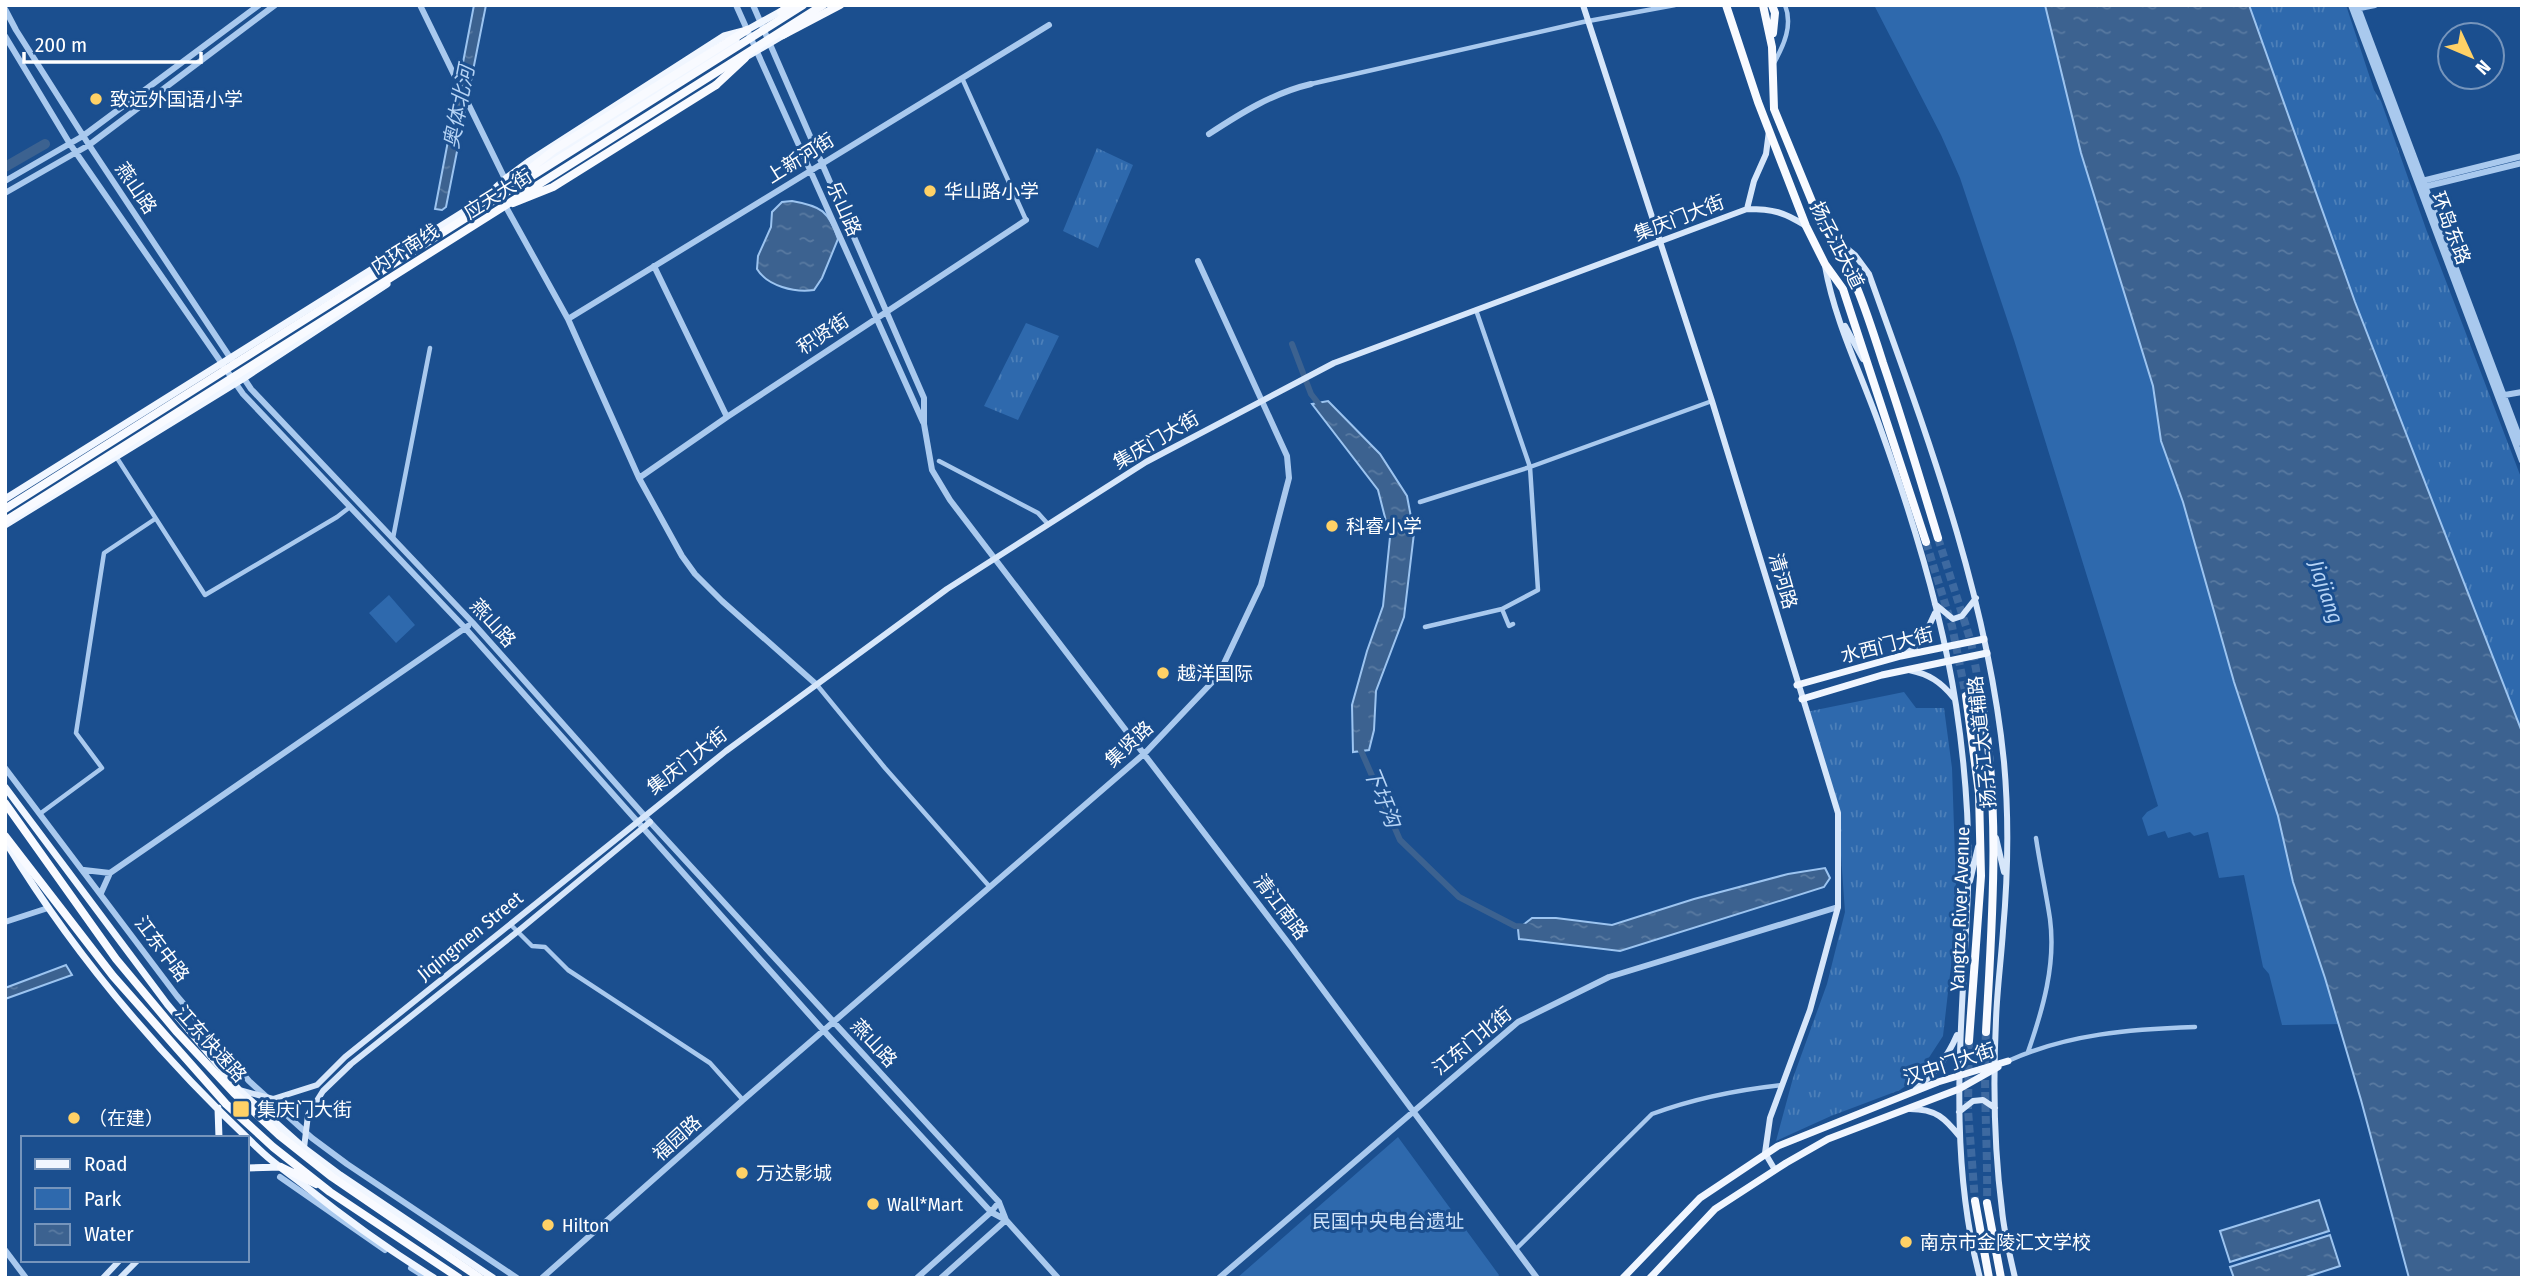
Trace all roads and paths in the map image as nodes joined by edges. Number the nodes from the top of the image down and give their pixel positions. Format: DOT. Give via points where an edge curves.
graph roads {
  1 [pos="259,5"];
  2 [pos="275,5"];
  3 [pos="420,5"];
  4 [pos="736,5"];
  5 [pos="753,5"];
  6 [pos="791,5"];
  7 [pos="803,5"];
  8 [pos="823,5"];
  9 [pos="1583,5"];
  10 [pos="1675,5"];
  11 [pos="1726,5"];
  12 [pos="1763,5"];
  13 [pos="1772,5"];
  14 [pos="1785,5"];
  15 [pos="2375,5"];
  16 [pos="837,6"];
  17 [pos="2355,7"];
  18 [pos="5,9"];
  19 [pos="781,12"];
  20 [pos="1588,22"];
  21 [pos="761,23"];
  22 [pos="1049,25"];
  23 [pos="747,30"];
  24 [pos="783,35"];
  25 [pos="5,36"];
  26 [pos="769,44"];
  27 [pos="1772,47"];
  28 [pos="756,52"];
  29 [pos="746,58"];
  30 [pos="1772,66"];
  31 [pos="962,78"];
  32 [pos="1311,83"];
  33 [pos="1769,129"];
  34 [pos="1209,134"];
  35 [pos="83,136"];
  36 [pos="70,144"];
  37 [pos="89,145"];
  38 [pos="76,154"];
  39 [pos="2522,156"];
  40 [pos="821,163"];
  41 [pos="2522,163"];
  42 [pos="809,171"];
  43 [pos="505,179"];
  44 [pos="5,181"];
  45 [pos="2421,185"];
  46 [pos="5,193"];
  47 [pos="487,206"];
  48 [pos="506,207"];
  49 [pos="1747,209"];
  50 [pos="1026,220"];
  51 [pos="1806,226"];
  52 [pos="1831,236"];
  53 [pos="1659,243"];
  54 [pos="1198,261"];
  55 [pos="1825,264"];
  56 [pos="654,266"];
  57 [pos="1476,310"];
  58 [pos="886,311"];
  59 [pos="1838,315"];
  60 [pos="875,318"];
  61 [pos="568,319"];
  62 [pos="430,348"];
  63 [pos="230,358"];
  64 [pos="223,363"];
  65 [pos="1871,372"];
  66 [pos="240,380"];
  67 [pos="2522,392"];
  68 [pos="2500,396"];
  69 [pos="1263,400"];
  70 [pos="1712,401"];
  71 [pos="727,417"];
  72 [pos="925,424"];
  73 [pos="2522,444"];
  74 [pos="117,458"];
  75 [pos="939,461"];
  76 [pos="2522,461"];
  77 [pos="1530,467"];
  78 [pos="639,478"];
  79 [pos="5,499"];
  80 [pos="1420,502"];
  81 [pos="350,507"];
  82 [pos="5,509"];
  83 [pos="155,519"];
  84 [pos="5,523"];
  85 [pos="1047,523"];
  86 [pos="1938,538"];
  87 [pos="393,539"];
  88 [pos="1926,542"];
  89 [pos="995,558"];
  90 [pos="1976,598"];
  91 [pos="1934,607"];
  92 [pos="1502,609"];
  93 [pos="472,623"];
  94 [pos="1513,624"];
  95 [pos="1425,627"];
  96 [pos="465,628"];
  97 [pos="1984,639"];
  98 [pos="1945,647"];
  99 [pos="1987,653"];
  100 [pos="1904,656"];
  101 [pos="1947,661"];
  102 [pos="1907,670"];
  103 [pos="817,685"];
  104 [pos="1797,685"];
  105 [pos="1966,696"];
  106 [pos="1802,699"];
  107 [pos="1955,699"];
  108 [pos="1982,702"];
  109 [pos="1145,753"];
  110 [pos="5,768"];
  111 [pos="5,788"];
  112 [pos="5,803"];
  113 [pos="41,813"];
  114 [pos="644,814"];
  115 [pos="638,821"];
  116 [pos="650,822"];
  117 [pos="643,828"];
  118 [pos="1994,831"];
  119 [pos="1980,835"];
  120 [pos="5,838"];
  121 [pos="2036,838"];
  122 [pos="84,870"];
  123 [pos="110,873"];
  124 [pos="2006,881"];
  125 [pos="989,886"];
  126 [pos="1968,888"];
  127 [pos="102,894"];
  128 [pos="1838,907"];
  129 [pos="48,908"];
  130 [pos="5,922"];
  131 [pos="510,924"];
  132 [pos="517,932"];
  133 [pos="833,1022"];
  134 [pos="2195,1027"];
  135 [pos="1959,1030"];
  136 [pos="824,1031"];
  137 [pos="1986,1032"];
  138 [pos="1969,1041"];
  139 [pos="2028,1052"];
  140 [pos="2008,1061"];
  141 [pos="871,1063"];
  142 [pos="1995,1067"];
  143 [pos="862,1072"];
  144 [pos="1958,1075"];
  145 [pos="1783,1085"];
  146 [pos="1959,1089"];
  147 [pos="239,1090"];
  148 [pos="1913,1091"];
  149 [pos="266,1096"];
  150 [pos="743,1100"];
  151 [pos="218,1108"];
  152 [pos="1995,1108"];
  153 [pos="1905,1109"];
  154 [pos="1413,1110"];
  155 [pos="1959,1112"];
  156 [pos="306,1132"];
  157 [pos="219,1136"];
  158 [pos="248,1136"];
  159 [pos="248,1136"];
  160 [pos="1960,1137"];
  161 [pos="304,1148"];
  162 [pos="1765,1153"];
  163 [pos="281,1167"];
  164 [pos="248,1168"];
  165 [pos="1775,1170"];
  166 [pos="280,1177"];
  167 [pos="338,1182"];
  168 [pos="330,1192"];
  169 [pos="1975,1201"];
  170 [pos="999,1202"];
  171 [pos="1987,1203"];
  172 [pos="991,1212"];
  173 [pos="1006,1220"];
  174 [pos="1516,1249"];
  175 [pos="5,1250"];
  176 [pos="118,1262"];
  177 [pos="136,1262"];
  178 [pos="26,1278"];
  179 [pos="103,1278"];
  180 [pos="120,1278"];
  181 [pos="426,1278"];
  182 [pos="434,1278"];
  183 [pos="459,1278"];
  184 [pos="480,1278"];
  185 [pos="493,1278"];
  186 [pos="517,1278"];
  187 [pos="542,1278"];
  188 [pos="917,1278"];
  189 [pos="941,1278"];
  190 [pos="1058,1278"];
  191 [pos="1219,1278"];
  192 [pos="1537,1278"];
  193 [pos="1623,1278"];
  194 [pos="1650,1278"];
  195 [pos="1980,1278"];
  196 [pos="1989,1278"];
  197 [pos="2001,1278"];
  198 [pos="2015,1278"];
  1 -- 35 [label="street"];
  2 -- 37 [label="street"];
  3 -- 43 [label="street"];
  4 -- 23 [label="street, 乐山路"];
  5 -- 21 [label="street, 乐山路"];
  6 -- 19 [label="highway"];
  7 -- 47 [label="highway, 内环南线, bridge"];
  8 -- 47 [label="highway, 内环南线, bridge"];
  9 -- 20 [label="main road, 清河路"];
  10 -- 20 [label="street"];
  11 -- 33 [label="highway, 扬子江大道"];
  12 -- 27 [label="highway, 扬子江大道"];
  13 -- 27 [label="highway"];
  14 -- 30 [label="street" via="1786,41"];
  15 -- 17 [label="street"];
  16 -- 24 [label="highway"];
  17 -- 45 [label="street, 环岛东路"];
  18 -- 35 [label="street, 燕山路"];
  19 -- 21 [label="main road, 应天大街"];
  20 -- 32 [label="street"];
  20 -- 53 [label="main road, 清河路"];
  21 -- 23 [label="main road, 应天大街"];
  21 -- 26 [label="street, 乐山路"];
  22 -- 31 [label="street, 上新河街"];
  23 -- 28 [label="street, 乐山路"];
  23 -- 43 [label="main road, 应天大街" via="724,36"];
  23 -- 47 [label="main road, 应天大街"];
  23 -- 47 [label="highway, bridge" via="555,149"];
  24 -- 26 [label="main road, 应天大街"];
  25 -- 36 [label="street, 燕山路"];
  26 -- 28 [label="main road, 应天大街"];
  26 -- 40 [label="street, 乐山路"];
  27 -- 30 [label="highway, 扬子江大道"];
  28 -- 29 [label="main road, 应天大街"];
  28 -- 42 [label="street, 乐山路"];
  29 -- 47 [label="highway, bridge" via="716,85 553,187"];
  29 -- 48 [label="main road, 应天大街"];
  30 -- 52 [label="highway, 扬子江大道" via="1774,109 1820,221"];
  31 -- 40 [label="street, 上新河街"];
  31 -- 50 [label="street"];
  32 -- 34 [label="street" via="1251,106"];
  33 -- 49 [label="main road" via="1766,154"];
  33 -- 51 [label="highway, 扬子江大道"];
  35 -- 36 [label="street"];
  35 -- 37 [label="street, 燕山路"];
  36 -- 38 [label="street, 燕山路"];
  36 -- 44 [label="street"];
  37 -- 38 [label="street"];
  37 -- 63 [label="street, 燕山路"];
  38 -- 46 [label="street"];
  38 -- 64 [label="street, 燕山路"];
  39 -- 45 [label="street"];
  40 -- 42 [label="street, 上新河街"];
  40 -- 58 [label="street, 乐山路"];
  41 -- 45 [label="street"];
  42 -- 56 [label="street, 上新河街"];
  42 -- 60 [label="street, 乐山路"];
  43 -- 47 [label="main road, 应天大街"];
  45 -- 68 [label="street, 环岛东路"];
  47 -- 63 [label="main road, 应天大街"];
  47 -- 82 [label="highway, 内环南线, bridge"];
  47 -- 84 [label="highway, 内环南线, bridge"];
  48 -- 61 [label="street"];
  48 -- 66 [label="main road, 应天大街"];
  49 -- 51 [label="main road" via="1771,209"];
  49 -- 53 [label="main road, 集庆门大街"];
  50 -- 58 [label="street, 积贤街"];
  51 -- 55 [label="highway, 扬子江大道"];
  52 -- 86 [label="highway, 扬子江大道" via="1857,284"];
  52 -- 90 [label="main road, 扬子江大道辅路" via="1855,255 1869,274"];
  53 -- 57 [label="main road, 集庆门大街"];
  53 -- 70 [label="main road, 清河路"];
  54 -- 69 [label="street, 集贤路"];
  55 -- 59 [label="main road, 扬子江大道辅路"];
  55 -- 65 [label="highway, 扬子江大道" via="1843,289"];
  56 -- 61 [label="street, 上新河街"];
  56 -- 71 [label="street"];
  57 -- 69 [label="main road, 集庆门大街" via="1335,363"];
  57 -- 77 [label="street"];
  58 -- 60 [label="street, 积贤街"];
  58 -- 72 [label="street, 乐山路" via="924,398"];
  59 -- 65 [label="main road"];
  59 -- 91 [label="main road, 扬子江大道辅路" via="1881,429"];
  60 -- 71 [label="street, 积贤街"];
  60 -- 72 [label="street, 乐山路"];
  61 -- 78 [label="street"];
  62 -- 87 [label="street"];
  63 -- 64 [label="main road, 应天大街"];
  63 -- 66 [label="street, 燕山路"];
  64 -- 66 [label="street, 燕山路"];
  64 -- 79 [label="main road, 应天大街"];
  65 -- 88 [label="highway, 扬子江大道"];
  66 -- 74 [label="main road, 应天大街"];
  66 -- 81 [label="street, 燕山路" via="243,394"];
  66 -- 87 [label="street, 燕山路"];
  67 -- 68 [label="street"];
  68 -- 73 [label="street, 环岛东路"];
  68 -- 76 [label="street, 环岛东路"];
  69 -- 85 [label="main road, 集庆门大街" via="1146,462"];
  69 -- 109 [label="street, 集贤路" via="1287,456 1289,478 1261,585 1217,676"];
  70 -- 77 [label="street"];
  70 -- 104 [label="main road, 清河路"];
  71 -- 78 [label="street, 积贤街"];
  72 -- 89 [label="street, 乐山路" via="932,470"];
  74 -- 83 [label="street"];
  74 -- 84 [label="main road, 应天大街"];
  75 -- 85 [label="street" via="1038,513"];
  77 -- 80 [label="street"];
  77 -- 92 [label="street" via="1538,590"];
  78 -- 103 [label="street" via="695,574"];
  81 -- 83 [label="street" via="205,595"];
  81 -- 96 [label="street, 燕山路"];
  83 -- 113 [label="street" via="104,553 76,733 102,768"];
  85 -- 89 [label="main road, 集庆门大街"];
  87 -- 93 [label="street, 燕山路"];
  89 -- 103 [label="main road, 集庆门大街"];
  89 -- 109 [label="street, 清江南路"];
  90 -- 91 [label="main road" via="1962,616 1953,619"];
  90 -- 97 [label="main road, 扬子江大道辅路"];
  91 -- 98 [label="main road, 扬子江大道辅路"];
  91 -- 100 [label="main road" via="1922,641"];
  92 -- 94 [label="street" via="1509,626"];
  92 -- 95 [label="street"];
  93 -- 96 [label="street"];
  93 -- 114 [label="street, 燕山路"];
  96 -- 115 [label="street, 燕山路"];
  96 -- 123 [label="street"];
  97 -- 98 [label="main road, 水西门大街"];
  97 -- 99 [label="main road, 扬子江大道辅路"];
  98 -- 100 [label="main road, 水西门大街"];
  98 -- 101 [label="main road, 扬子江大道辅路"];
  99 -- 101 [label="main road, 水西门大街"];
  99 -- 124 [label="main road, 扬子江大道辅路" via="2004,763"];
  100 -- 104 [label="main road, 水西门大街"];
  101 -- 102 [label="main road, 水西门大街"];
  101 -- 107 [label="main road, 扬子江大道辅路"];
  102 -- 106 [label="main road, 水西门大街"];
  102 -- 107 [label="main road" via="1925,673"];
  103 -- 114 [label="main road, 集庆门大街"];
  103 -- 125 [label="street"];
  104 -- 106 [label="main road, 清河路"];
  105 -- 119 [label="highway, Yangtze River Avenue"];
  106 -- 128 [label="main road, 清河路" via="1838,813"];
  107 -- 126 [label="main road, 扬子江大道辅路" via="1965,787"];
  108 -- 118 [label="highway, Yangtze River Avenue"];
  109 -- 125 [label="street, 集贤路"];
  109 -- 154 [label="street, 清江南路"];
  110 -- 113 [label="street, 江东中路"];
  111 -- 147 [label="main road, 江东中路" via="167,1004"];
  112 -- 167 [label="highway, 江东快速路" via="116,959 176,1031 243,1102"];
  113 -- 122 [label="street, 江东中路"];
  114 -- 115 [label="main road, Jiqingmen Street"];
  114 -- 116 [label="street, 燕山路"];
  115 -- 117 [label="street, 燕山路"];
  115 -- 131 [label="main road, Jiqingmen Street"];
  116 -- 117 [label="main road, Jiqingmen Street"];
  116 -- 133 [label="street, 燕山路"];
  117 -- 132 [label="main road, Jiqingmen Street"];
  117 -- 136 [label="street, 燕山路"];
  118 -- 124 [label="main road"];
  118 -- 137 [label="highway, Yangtze River Avenue"];
  119 -- 126 [label="main road"];
  119 -- 138 [label="highway, Yangtze River Avenue"];
  120 -- 129 [label="main road"];
  120 -- 168 [label="highway, 江东快速路" via="113,976 226,1104"];
  121 -- 139 [label="street" via="2050,919 2051,955 2048,988"];
  122 -- 123 [label="street"];
  122 -- 127 [label="street, 江东中路"];
  123 -- 127 [label="street"];
  124 -- 142 [label="main road, 扬子江大道辅路"];
  125 -- 133 [label="street, 集贤路"];
  126 -- 135 [label="main road, 扬子江大道辅路"];
  127 -- 149 [label="street, 江东中路" via="177,996"];
  128 -- 145 [label="main road, 清河路" via="1810,1010"];
  128 -- 154 [label="street, 江东门北街" via="1609,977 1518,1022"];
  129 -- 130 [label="street"];
  129 -- 151 [label="main road" via="139,1024"];
  131 -- 132 [label="street"];
  131 -- 149 [label="main road, Jiqingmen Street" via="345,1057 317,1086 273,1099"];
  132 -- 150 [label="street" via="710,1063"];
  132 -- 156 [label="main road, Jiqingmen Street" via="351,1064 323,1091 308,1115"];
  133 -- 136 [label="street, 福园路"];
  133 -- 141 [label="street, 燕山路"];
  134 -- 139 [label="street" via="2092,1035"];
  135 -- 144 [label="main road, 扬子江大道辅路"];
  135 -- 148 [label="main road" via="1936,1072"];
  136 -- 143 [label="street, 燕山路"];
  136 -- 150 [label="street, 福园路"];
  139 -- 140 [label="street"];
  140 -- 142 [label="main road, 汉中门大街"];
  141 -- 143 [label="street" via="863,1064"];
  141 -- 170 [label="street, 燕山路"];
  142 -- 144 [label="main road, 汉中门大街"];
  142 -- 146 [label="main road, 汉中门大街"];
  142 -- 152 [label="main road, 扬子江大道辅路"];
  143 -- 172 [label="street, 燕山路"];
  144 -- 146 [label="main road, 扬子江大道辅路"];
  144 -- 148 [label="main road, 汉中门大街"];
  145 -- 162 [label="main road, 清河路" via="1770,1118"];
  145 -- 174 [label="street" via="1729,1091 1652,1114"];
  146 -- 153 [label="main road, 汉中门大街"];
  146 -- 155 [label="main road, 扬子江大道辅路"];
  147 -- 149 [label="main road"];
  147 -- 161 [label="main road, 江东中路"];
  148 -- 162 [label="main road, 汉中门大街"];
  149 -- 156 [label="street, 江东中路"];
  150 -- 187 [label="street, 福园路"];
  151 -- 157 [label="main road"];
  151 -- 158 [label="main road"];
  152 -- 155 [label="main road" via="1983,1100 1973,1101"];
  152 -- 198 [label="main road, 扬子江大道辅路" via="2002,1212"];
  153 -- 160 [label="main road" via="1925,1109 1945,1118"];
  153 -- 165 [label="main road, 汉中门大街" via="1828,1139"];
  154 -- 174 [label="street, 清江南路"];
  154 -- 191 [label="street, 江东门北街"];
  155 -- 160 [label="main road, 扬子江大道辅路"];
  156 -- 161 [label="main road, Jiqingmen Street"];
  156 -- 186 [label="street, 江东中路"];
  159 -- 163 [label="main road"];
  160 -- 195 [label="main road, 扬子江大道辅路" via="1963,1197"];
  161 -- 167 [label="highway"];
  161 -- 185 [label="main road, 江东中路"];
  162 -- 165 [label="main road"];
  162 -- 193 [label="main road, 汉中门大街" via="1700,1198"];
  163 -- 164 [label="main road"];
  163 -- 168 [label="highway"];
  163 -- 182 [label="main road"];
  165 -- 194 [label="main road, 汉中门大街" via="1715,1209"];
  166 -- 181 [label="street"];
  167 -- 184 [label="highway, 江东快速路"];
  168 -- 183 [label="highway, 江东快速路"];
  169 -- 196 [label="highway"];
  170 -- 172 [label="street"];
  170 -- 173 [label="street, 燕山路"];
  171 -- 197 [label="highway"];
  172 -- 173 [label="street, 燕山路"];
  172 -- 188 [label="street"];
  173 -- 189 [label="street"];
  173 -- 190 [label="street, 燕山路"];
  174 -- 192 [label="street, 清江南路"];
  175 -- 178 [label="street"];
  176 -- 179 [label="main road"];
  177 -- 180 [label="main road"];
}
